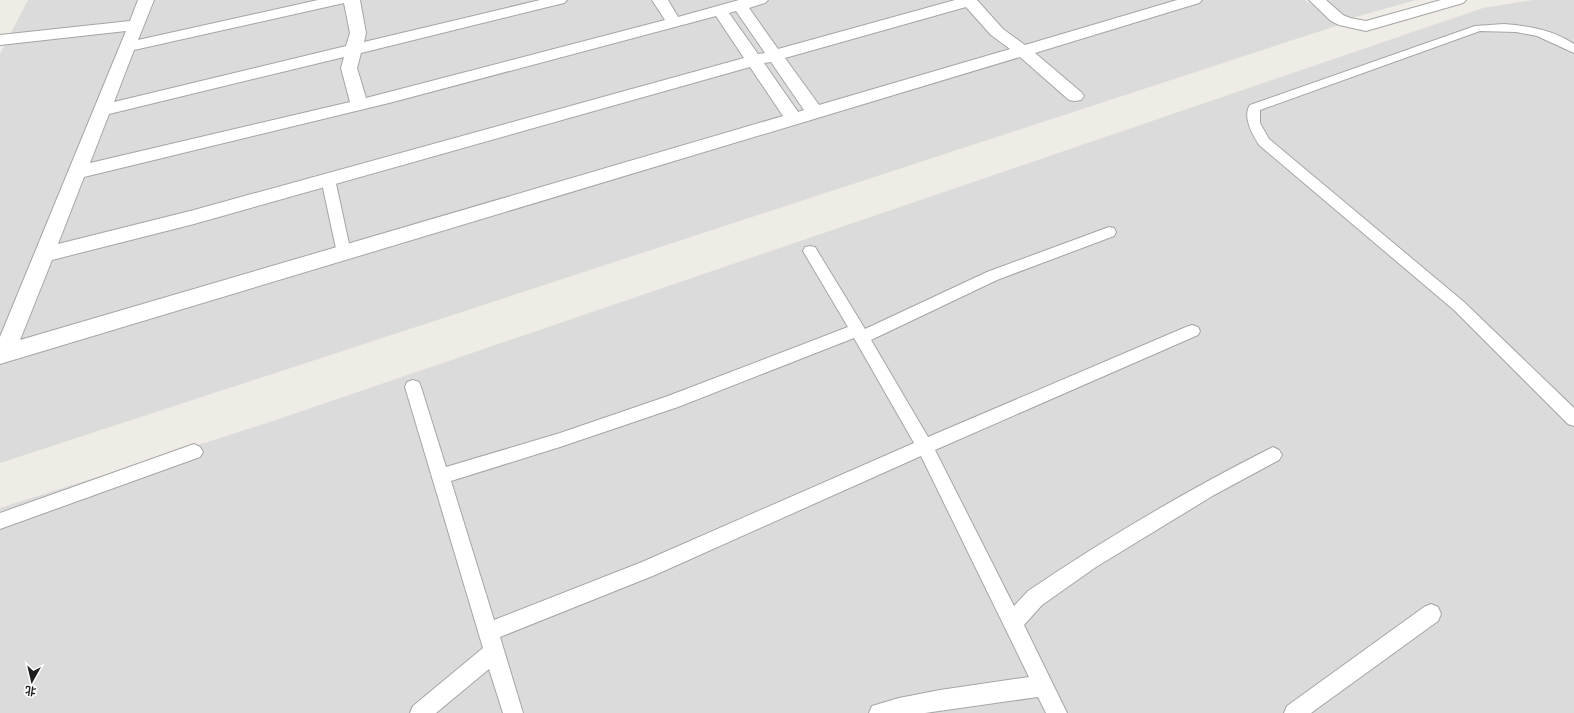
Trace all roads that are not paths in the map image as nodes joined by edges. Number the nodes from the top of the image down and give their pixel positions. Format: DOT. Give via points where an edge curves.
graph roads {
  1 [pos="146,0"];
  2 [pos="339,0"];
  3 [pos="352,0"];
  4 [pos="558,0"];
  5 [pos="660,0"];
  6 [pos="760,0"];
  7 [pos="974,0"];
  8 [pos="1194,0"];
  9 [pos="1318,0"];
  10 [pos="1458,0"];
  11 [pos="739,5"];
  12 [pos="720,10"];
  13 [pos="674,23"];
  14 [pos="136,25"];
  15 [pos="0,40"];
  16 [pos="127,47"];
  17 [pos="1574,48"];
  18 [pos="354,49"];
  19 [pos="1023,51"];
  20 [pos="774,55"];
  21 [pos="754,60"];
  22 [pos="1076,96"];
  23 [pos="360,105"];
  24 [pos="102,110"];
  25 [pos="815,112"];
  26 [pos="794,119"];
  27 [pos="78,172"];
  28 [pos="328,180"];
  29 [pos="1109,232"];
  30 [pos="810,251"];
  31 [pos="344,253"];
  32 [pos="44,255"];
  33 [pos="1192,331"];
  34 [pos="860,333"];
  35 [pos="2,354"];
  36 [pos="413,388"];
  37 [pos="1574,419"];
  38 [pos="925,446"];
  39 [pos="194,452"];
  40 [pos="1273,455"];
  41 [pos="440,477"];
  42 [pos="0,521"];
  43 [pos="1431,614"];
  44 [pos="1012,623"];
  45 [pos="488,632"];
  46 [pos="494,652"];
  47 [pos="1043,686"];
  48 [pos="420,713"];
  49 [pos="514,713"];
  50 [pos="879,713"];
  51 [pos="1057,713"];
  52 [pos="1294,713"];
  1 -- 14 [label="street"];
  2 -- 16 [label="street"];
  3 -- 18 [label="street" via="358,33"];
  4 -- 18 [label="street"];
  5 -- 13 [label="street"];
  6 -- 11 [label="street"];
  7 -- 19 [label="street" via="997,32"];
  7 -- 20 [label="street"];
  8 -- 19 [label="street"];
  9 -- 10 [label="street" via="1337,18 1366,26"];
  11 -- 12 [label="street"];
  11 -- 20 [label="street"];
  12 -- 13 [label="street"];
  12 -- 21 [label="street"];
  13 -- 23 [label="street"];
  14 -- 15 [label="street"];
  14 -- 16 [label="street"];
  16 -- 24 [label="street"];
  17 -- 37 [label="lane" via="1550,36 1526,30 1505,27 1479,28 1254,108 1254,123 1264,142 1460,306"];
  18 -- 23 [label="street" via="349,68"];
  18 -- 24 [label="street"];
  19 -- 22 [label="street"];
  19 -- 25 [label="street"];
  20 -- 21 [label="street"];
  20 -- 25 [label="street"];
  21 -- 26 [label="street"];
  21 -- 28 [label="street"];
  23 -- 27 [label="street"];
  24 -- 27 [label="street"];
  25 -- 26 [label="street"];
  26 -- 31 [label="street"];
  27 -- 32 [label="street"];
  28 -- 31 [label="lane"];
  28 -- 32 [label="street"];
  29 -- 34 [label="lane" via="992,276"];
  30 -- 34 [label="lane"];
  31 -- 35 [label="street"];
  32 -- 35 [label="street"];
  33 -- 38 [label="lane"];
  34 -- 38 [label="lane"];
  34 -- 41 [label="lane" via="672,402"];
  36 -- 41 [label="lane"];
  38 -- 44 [label="lane"];
  38 -- 45 [label="lane" via="648,569"];
  39 -- 42 [label="lane"];
  40 -- 44 [label="lane" via="1142,528 1035,598"];
  41 -- 45 [label="lane"];
  43 -- 52 [label="lane"];
  44 -- 47 [label="lane"];
  45 -- 46 [label="lane"];
  46 -- 48 [label="lane"];
  46 -- 49 [label="lane"];
  47 -- 50 [label="lane" via="977,693 912,704"];
  47 -- 51 [label="lane"];
}
